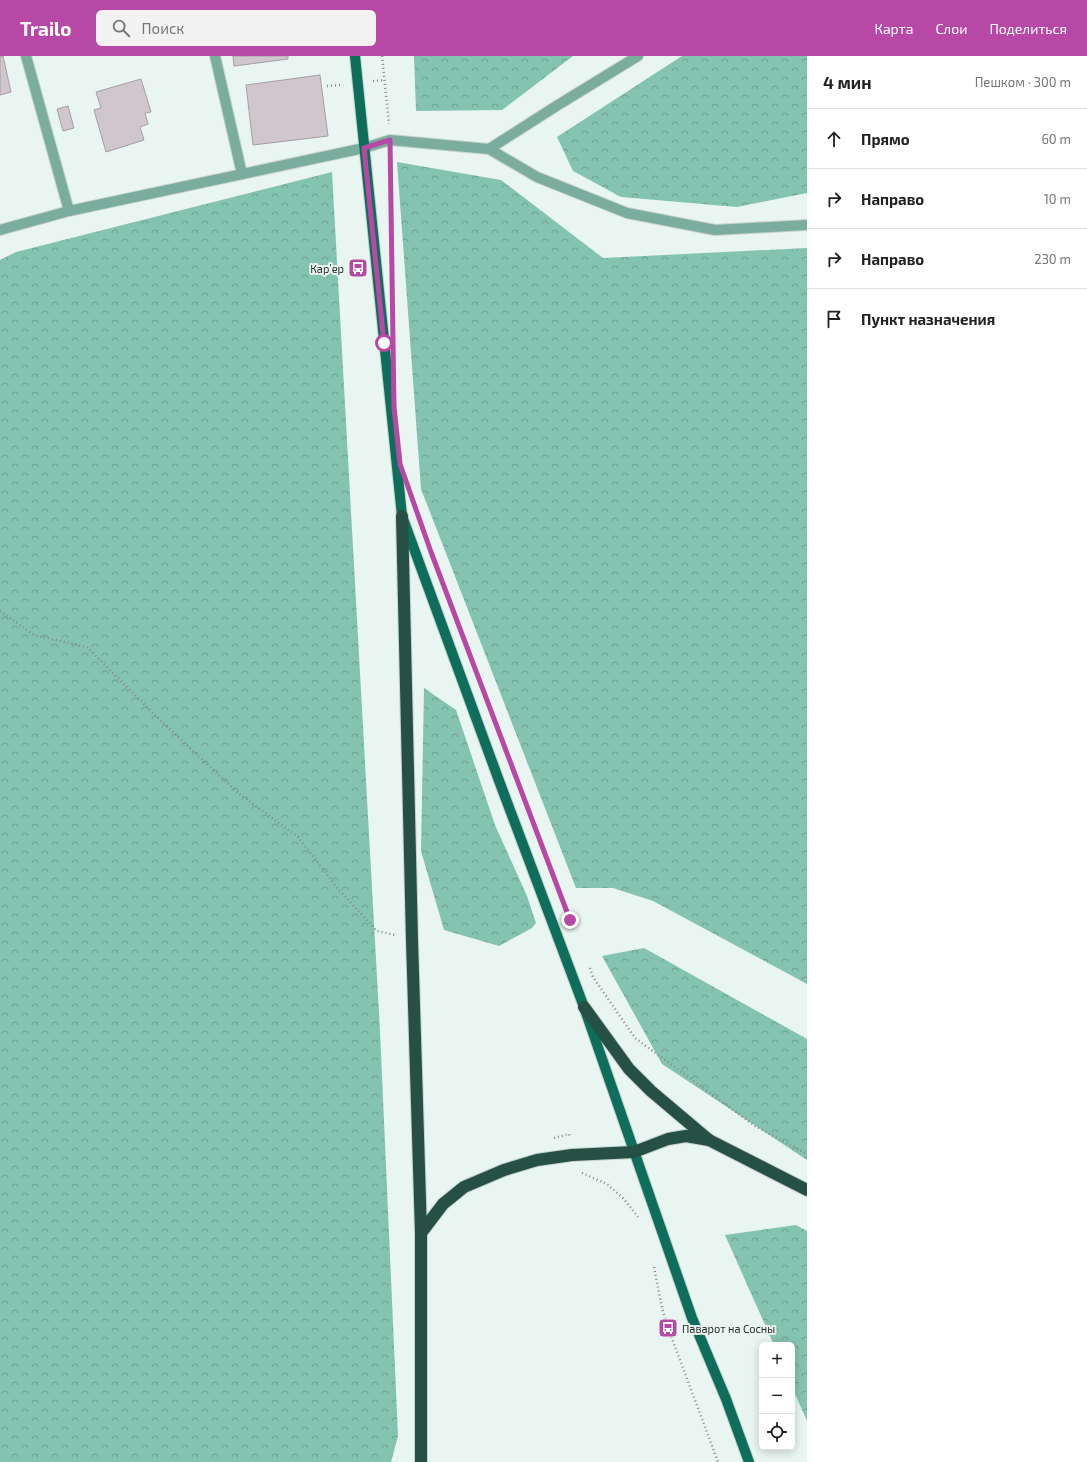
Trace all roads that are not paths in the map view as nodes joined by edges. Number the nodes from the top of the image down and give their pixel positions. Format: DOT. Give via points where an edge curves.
graph roads {
  1 [pos="26,56"];
  2 [pos="216,56"];
  3 [pos="355,56"];
  4 [pos="638,56"];
  5 [pos="364,148"];
  6 [pos="489,149"];
  7 [pos="242,174"];
  8 [pos="69,211"];
  9 [pos="807,225"];
  10 [pos="0,230"];
  11 [pos="402,516"];
  12 [pos="584,1007"];
  13 [pos="709,1140"];
  14 [pos="634,1152"];
  15 [pos="807,1190"];
  16 [pos="421,1233"];
  17 [pos="421,1462"];
  18 [pos="749,1462"];
  1 -- 8 [label="street"];
  2 -- 7 [label="street"];
  3 -- 5 [label="main road"];
  4 -- 6 [label="street"];
  5 -- 6 [label="street" via="390,140"];
  5 -- 7 [label="street"];
  5 -- 11 [label="main road"];
  6 -- 9 [label="street" via="537,177 627,213 715,230"];
  7 -- 8 [label="street"];
  8 -- 10 [label="street"];
  11 -- 12 [label="main road"];
  11 -- 16 [label="highway"];
  12 -- 13 [label="highway" via="629,1069"];
  12 -- 14 [label="main road"];
  13 -- 14 [label="highway" via="686,1136 668,1138"];
  13 -- 15 [label="highway"];
  14 -- 16 [label="highway" via="572,1155 537,1160 484,1177 464,1187 443,1204"];
  14 -- 18 [label="main road" via="692,1318"];
  16 -- 17 [label="highway"];
}
